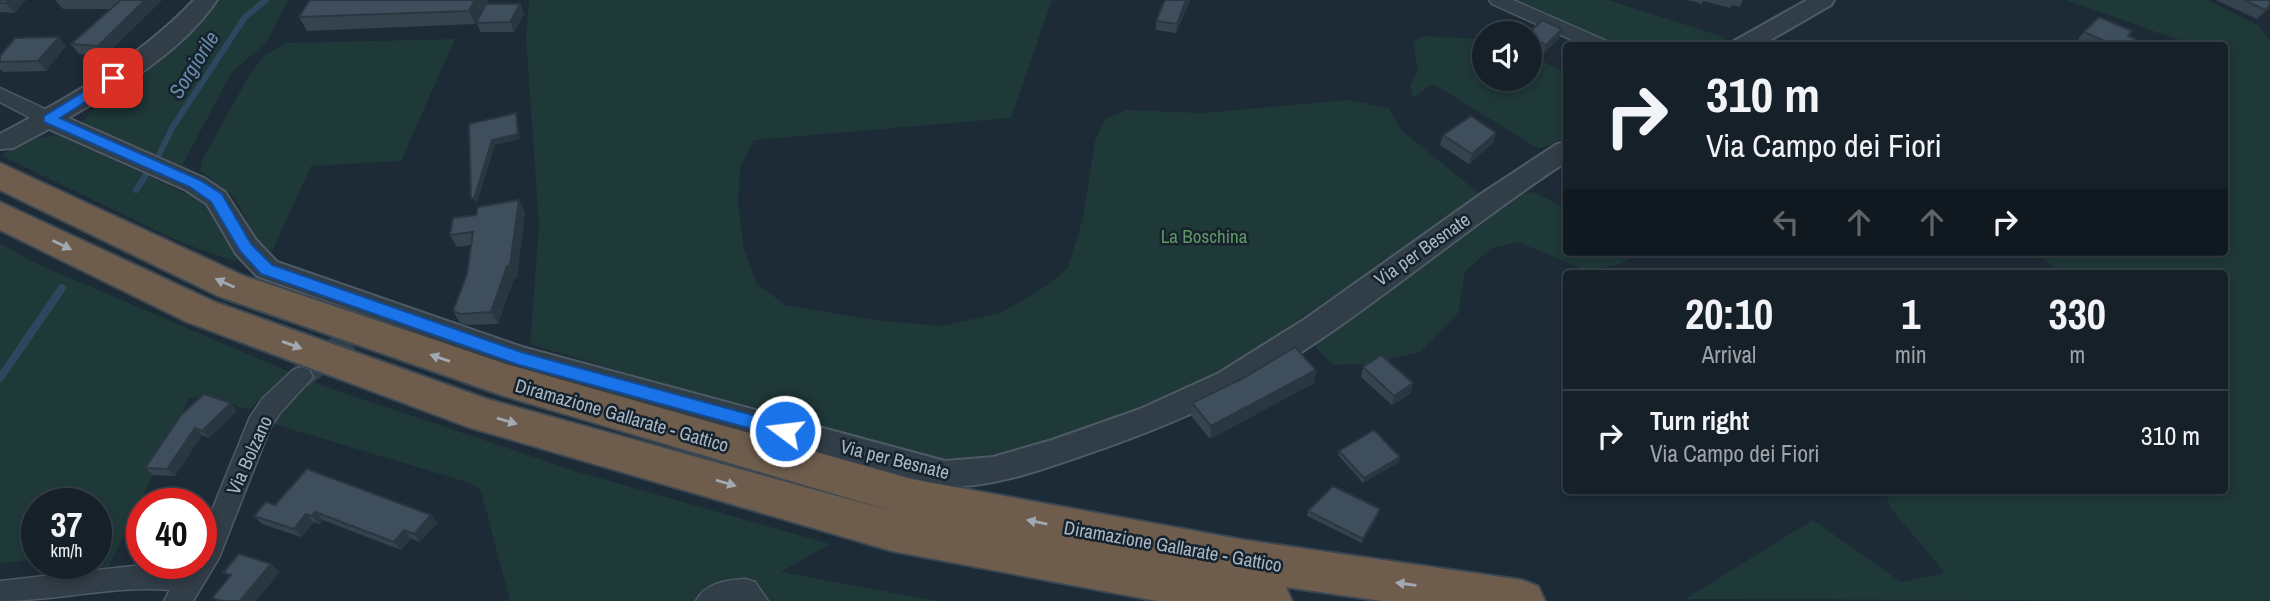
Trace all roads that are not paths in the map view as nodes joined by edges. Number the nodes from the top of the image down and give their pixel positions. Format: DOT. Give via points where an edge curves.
graph roads {
  1 [pos="190,0"];
  2 [pos="206,0"];
  3 [pos="1497,0"];
  4 [pos="1823,0"];
  5 [pos="1593,42"];
  6 [pos="1749,42"];
  7 [pos="0,94"];
  8 [pos="49,119"];
  9 [pos="1563,152"];
  10 [pos="2,158"];
  11 [pos="0,215"];
  12 [pos="301,377"];
  13 [pos="185,590"];
  14 [pos="0,593"];
  15 [pos="710,601"];
  16 [pos="754,601"];
  17 [pos="1269,601"];
  18 [pos="1522,601"];
  1 -- 8 [label="street"];
  2 -- 8 [label="street" via="166,40"];
  3 -- 5 [label="street"];
  4 -- 6 [label="street"];
  7 -- 8 [label="street"];
  8 -- 9 [label="street, Via per Besnate" via="195,184 216,198 246,247 267,270 377,316 945,474 976,475 1119,432 1192,401 1279,352"];
  8 -- 10 [label="street"];
  18 -- 10 [label="highway, Diramazione Gallarate - Gattico, one-way" via="1244,560 911,498 504,380 231,286"];
  11 -- 17 [label="highway, Diramazione Gallarate - Gattico, one-way" via="201,312 483,415 892,531"];
  12 -- 13 [label="street, Via Bolzano" via="259,424 206,558"];
  13 -- 14 [label="street, Via Bolzano" via="151,576"];
  15 -- 16 [label="street" via="727,592 745,591"];
}
